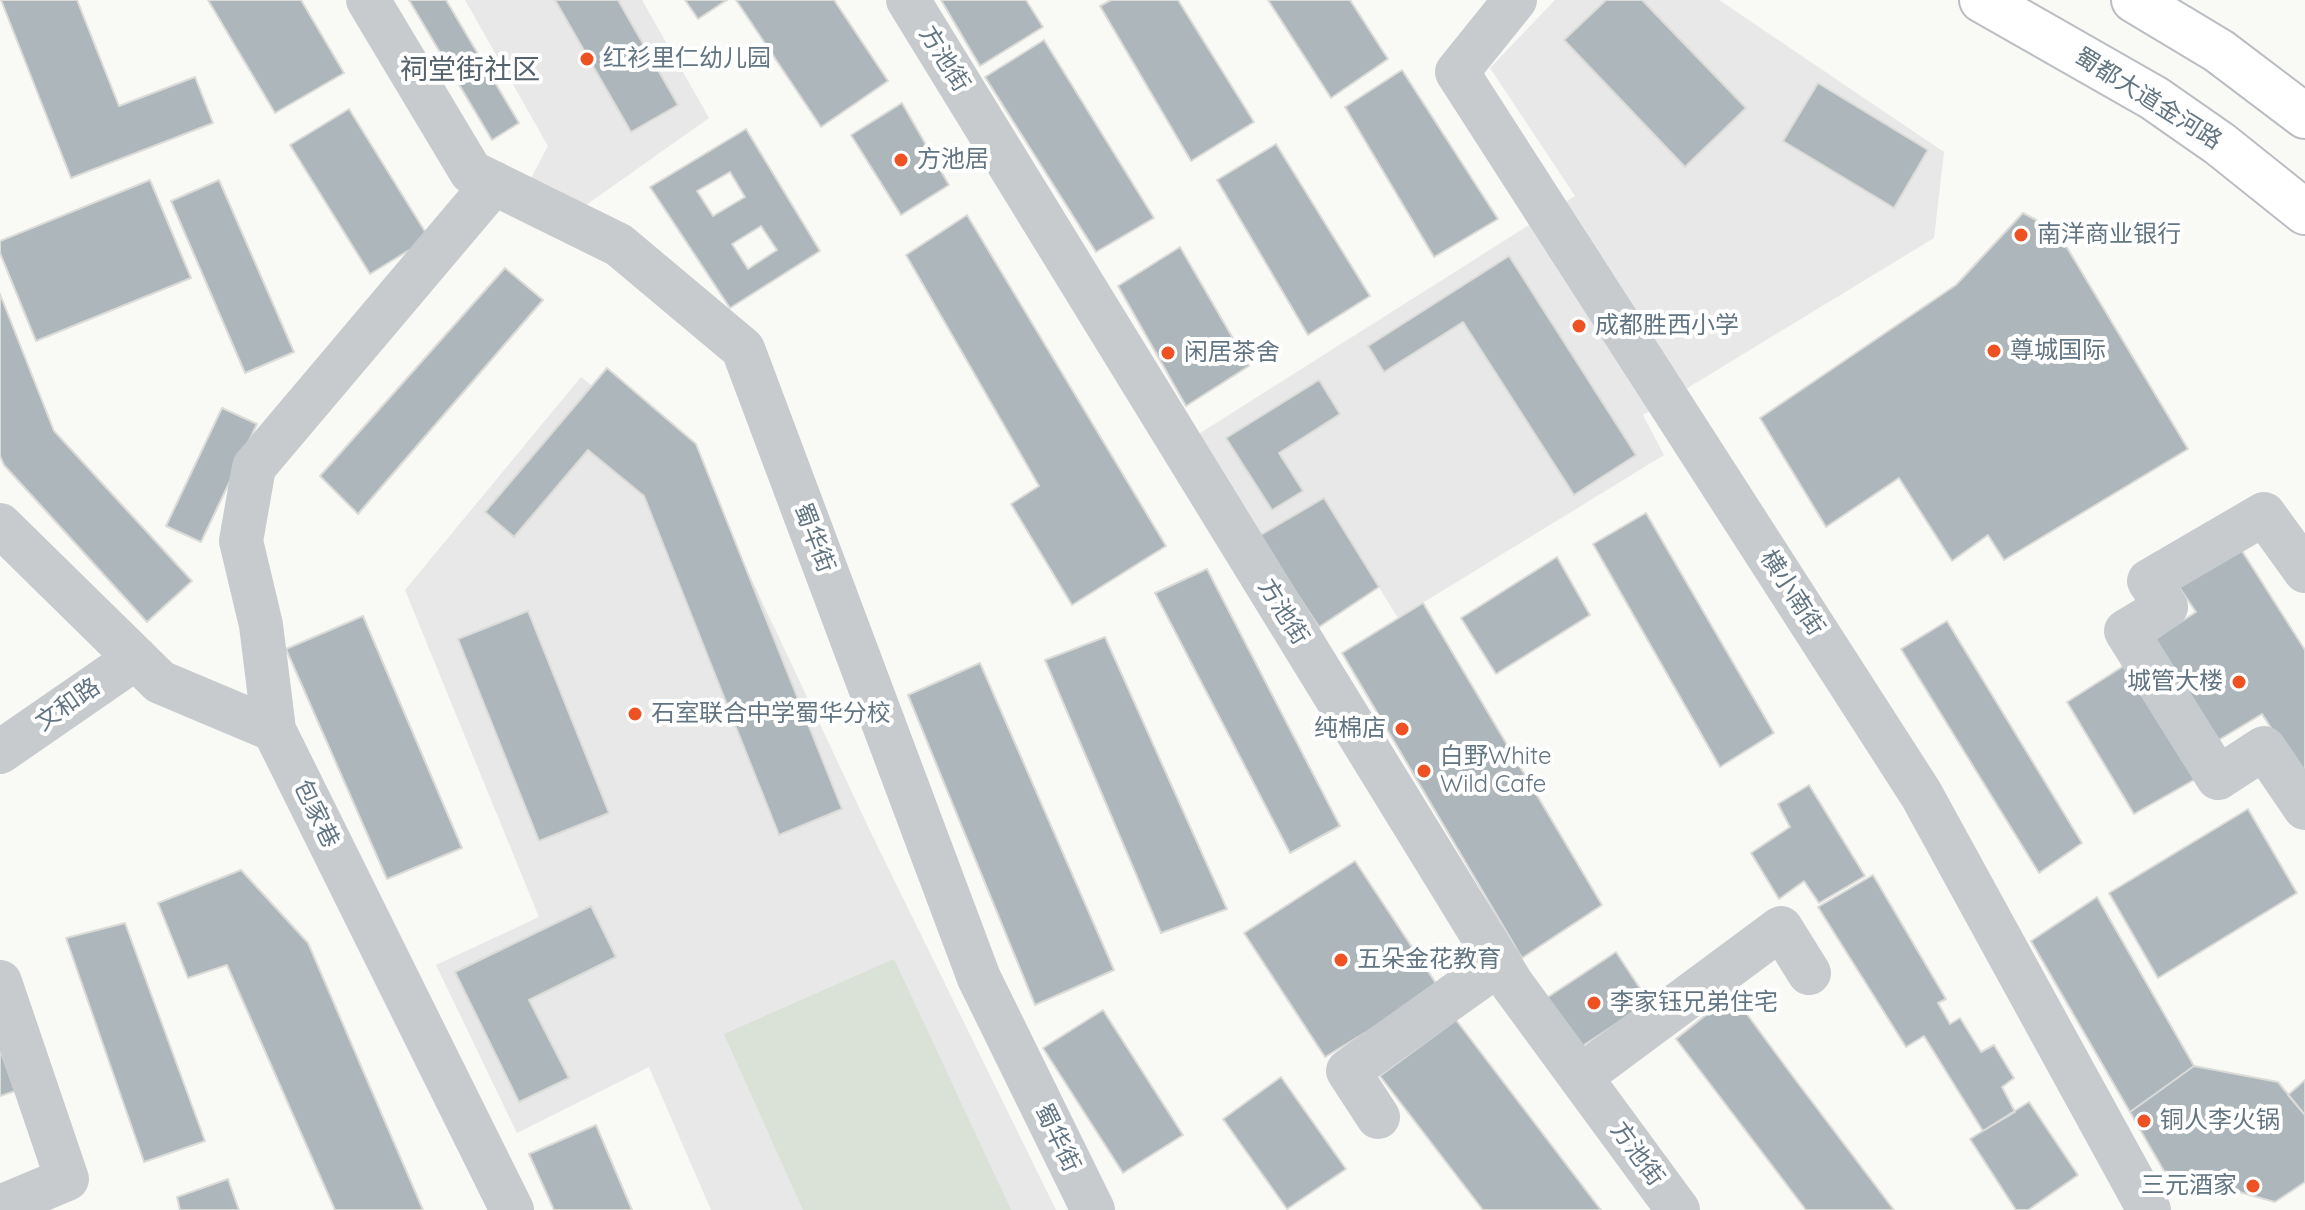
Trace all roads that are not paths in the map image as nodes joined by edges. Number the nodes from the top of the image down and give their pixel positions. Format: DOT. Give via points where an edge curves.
graph roads {
  1 [pos="368,0"];
  2 [pos="908,0"];
  3 [pos="1515,0"];
  4 [pos="1982,0"];
  5 [pos="2134,0"];
  6 [pos="2305,116"];
  7 [pos="494,183"];
  8 [pos="2305,212"];
  9 [pos="0,525"];
  10 [pos="2305,571"];
  11 [pos="136,658"];
  12 [pos="274,730"];
  13 [pos="0,752"];
  14 [pos="2305,808"];
  15 [pos="1500,963"];
  16 [pos="1809,973"];
  17 [pos="0,982"];
  18 [pos="1580,1077"];
  19 [pos="1378,1117"];
  20 [pos="0,1207"];
  21 [pos="512,1210"];
  22 [pos="1093,1210"];
  23 [pos="1678,1210"];
  24 [pos="2149,1210"];
  1 -- 7 [label="street, 蜀华街" via="471,172"];
  2 -- 15 [label="street, 方池街"];
  3 -- 24 [label="street, 横小南街" via="1457,72 1921,794"];
  4 -- 8 [label="main road, 蜀都大道金河路" via="2154,98"];
  5 -- 6 [label="main road" via="2219,51"];
  7 -- 12 [label="street, 包家巷" via="254,467 241,541 261,625"];
  7 -- 22 [label="street, 蜀华街" via="619,245 743,349 979,978"];
  9 -- 11 [label="street"];
  10 -- 14 [label="street" via="2264,514 2149,581 2166,607 2126,631 2218,778 2264,748"];
  11 -- 12 [label="street" via="160,682"];
  11 -- 13 [label="street, 文和路"];
  12 -- 21 [label="street, 包家巷"];
  15 -- 18 [label="street, 方池街"];
  15 -- 19 [label="street" via="1348,1071"];
  16 -- 18 [label="street" via="1781,928"];
  17 -- 20 [label="street" via="67,1179"];
  18 -- 23 [label="street, 方池街"];
}
